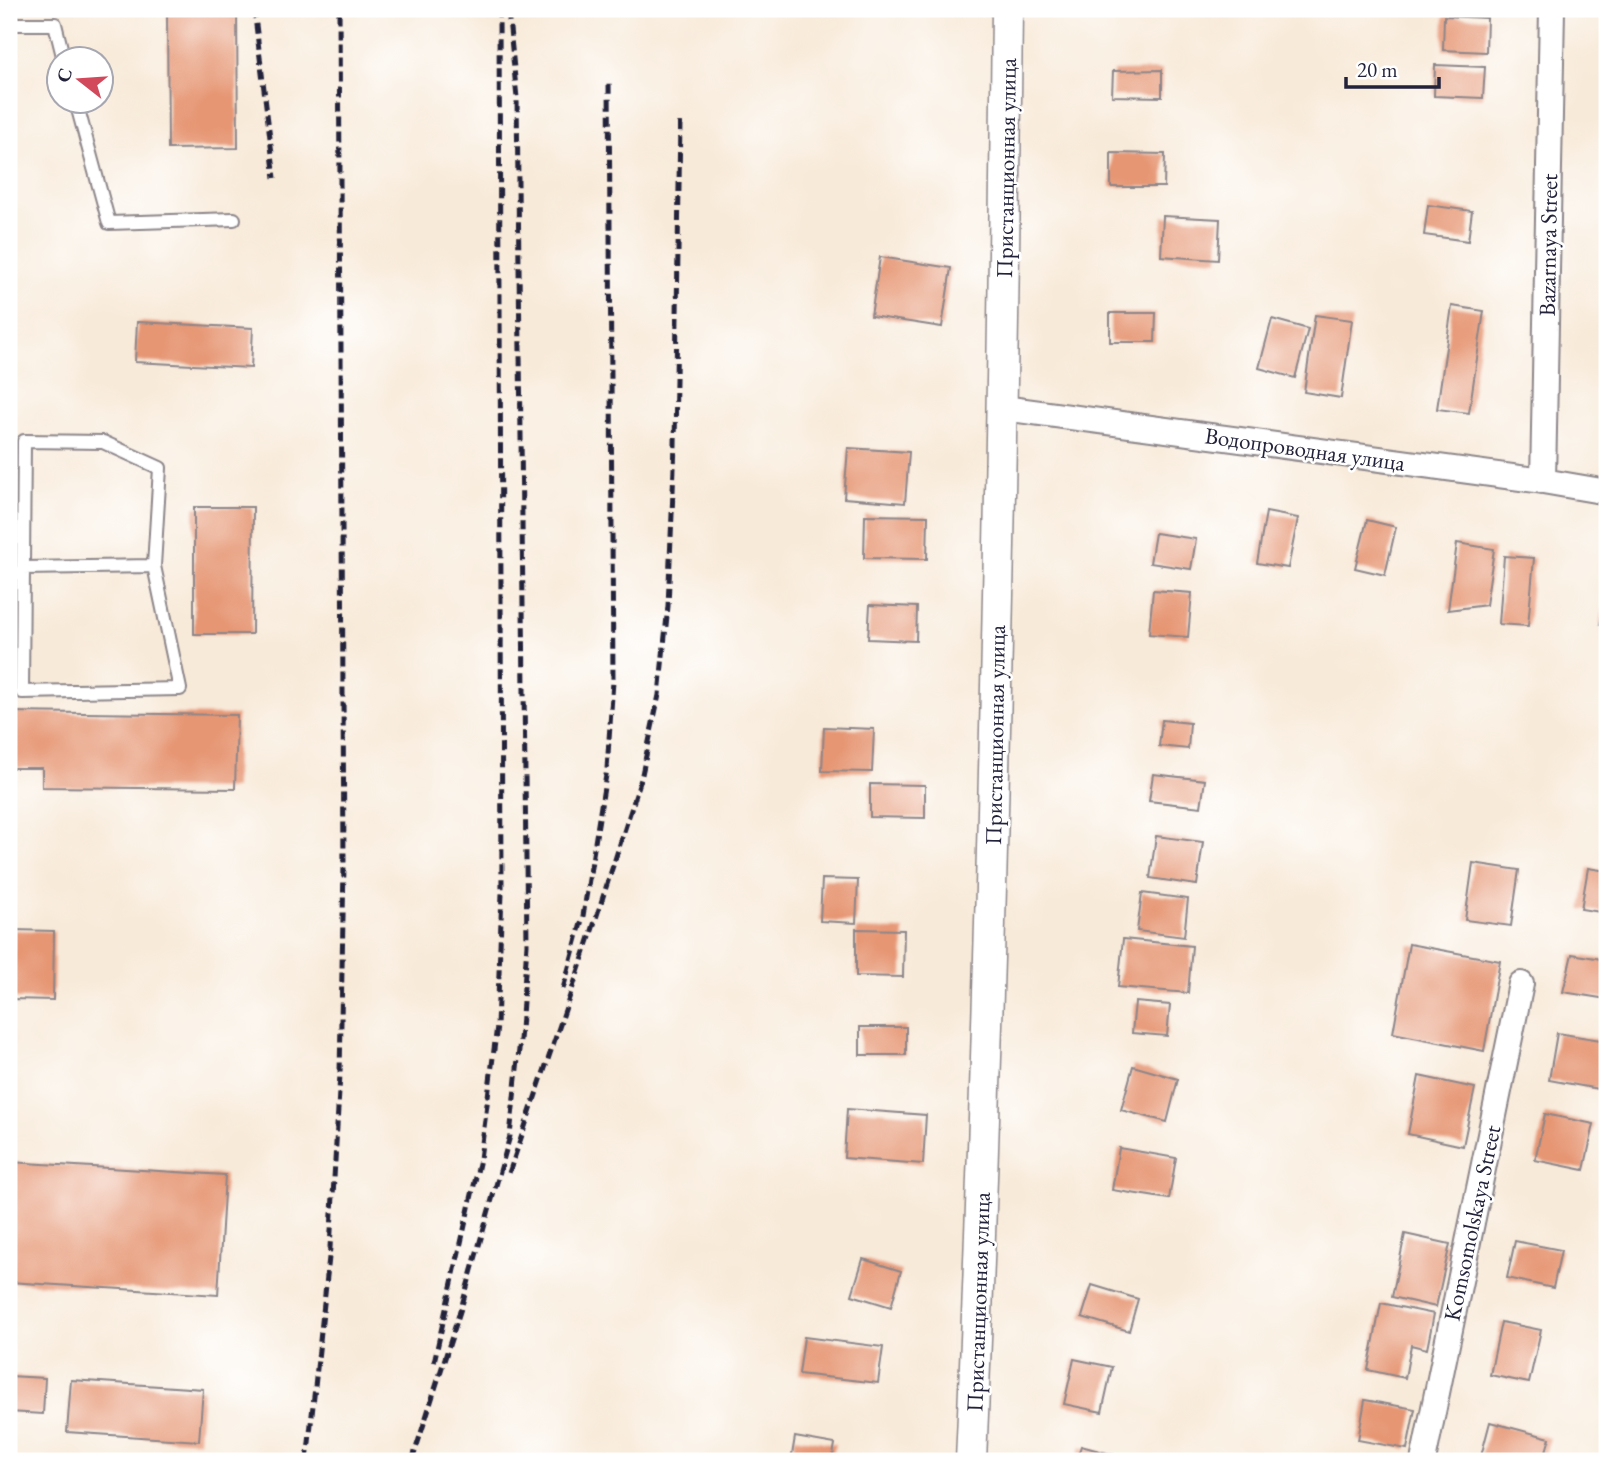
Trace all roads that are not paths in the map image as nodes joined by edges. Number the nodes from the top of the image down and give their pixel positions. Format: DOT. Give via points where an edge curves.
graph roads {
  1 [pos="1007,9"];
  2 [pos="1552,9"];
  3 [pos="9,24"];
  4 [pos="60,46"];
  5 [pos="80,116"];
  6 [pos="234,219"];
  7 [pos="1003,408"];
  8 [pos="1543,481"];
  9 [pos="1607,492"];
  10 [pos="154,566"];
  11 [pos="23,568"];
  12 [pos="15,600"];
  13 [pos="1521,984"];
  14 [pos="971,1461"];
  15 [pos="1423,1461"];
  1 -- 7 [label="street, Пристанционная улица"];
  2 -- 8 [label="street, Bazarnaya Street"];
  3 -- 4 [label="lane" via="55,24"];
  5 -- 6 [label="lane" via="109,223"];
  7 -- 8 [label="street, Водопроводная улица"];
  7 -- 14 [label="street, Пристанционная улица" via="985,1121"];
  8 -- 9 [label="street, Водопроводная улица"];
  10 -- 11 [label="lane"];
  10 -- 11 [label="lane" via="160,468 103,442 24,441"];
  10 -- 12 [label="lane" via="180,689 22,692"];
  11 -- 12 [label="lane"];
  13 -- 15 [label="street, Komsomolskaya Street"];
}
